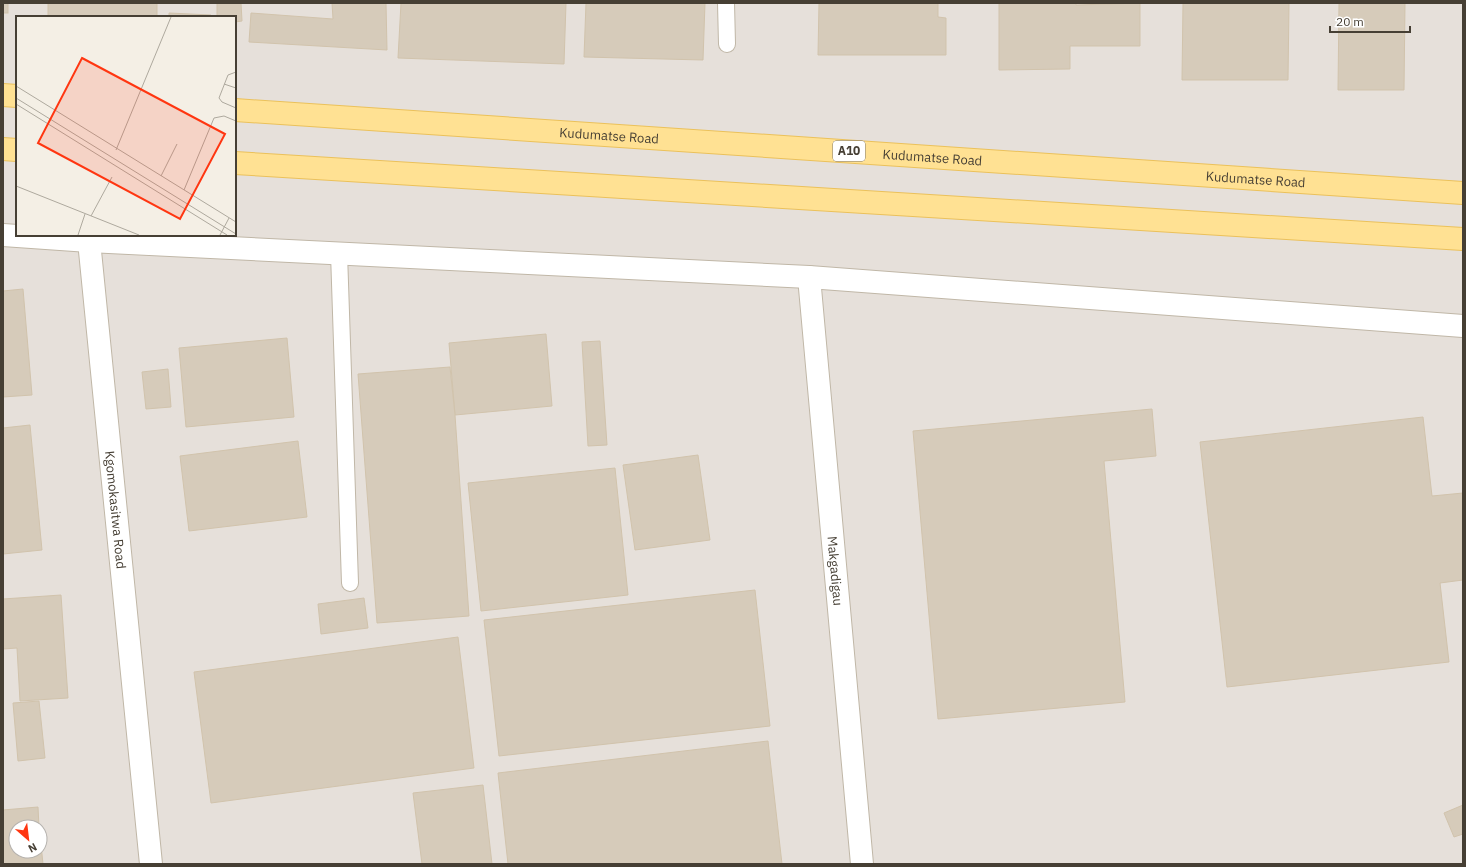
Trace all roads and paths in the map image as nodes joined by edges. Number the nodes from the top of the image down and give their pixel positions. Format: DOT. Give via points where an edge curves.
graph roads {
  1 [pos="726,3"];
  2 [pos="727,44"];
  3 [pos="3,95"];
  4 [pos="16,96"];
  5 [pos="236,110"];
  6 [pos="3,149"];
  7 [pos="16,150"];
  8 [pos="236,163"];
  9 [pos="1463,193"];
  10 [pos="3,235"];
  11 [pos="16,236"];
  12 [pos="17,236"];
  13 [pos="1463,239"];
  14 [pos="89,241"];
  15 [pos="339,253"];
  16 [pos="809,277"];
  17 [pos="1463,326"];
  18 [pos="350,583"];
  19 [pos="151,864"];
  20 [pos="862,864"];
  1 -- 2 [label="lane"];
  3 -- 4 [label="main road"];
  5 -- 9 [label="main road, Kudumatse Road / A10"];
  6 -- 7 [label="main road"];
  8 -- 13 [label="main road"];
  10 -- 11 [label="street"];
  12 -- 14 [label="street"];
  14 -- 15 [label="street"];
  14 -- 19 [label="street, Kgomokasitwa Road"];
  15 -- 16 [label="street"];
  15 -- 18 [label="lane"];
  16 -- 17 [label="street"];
  16 -- 20 [label="street, Makgadigau"];
}
